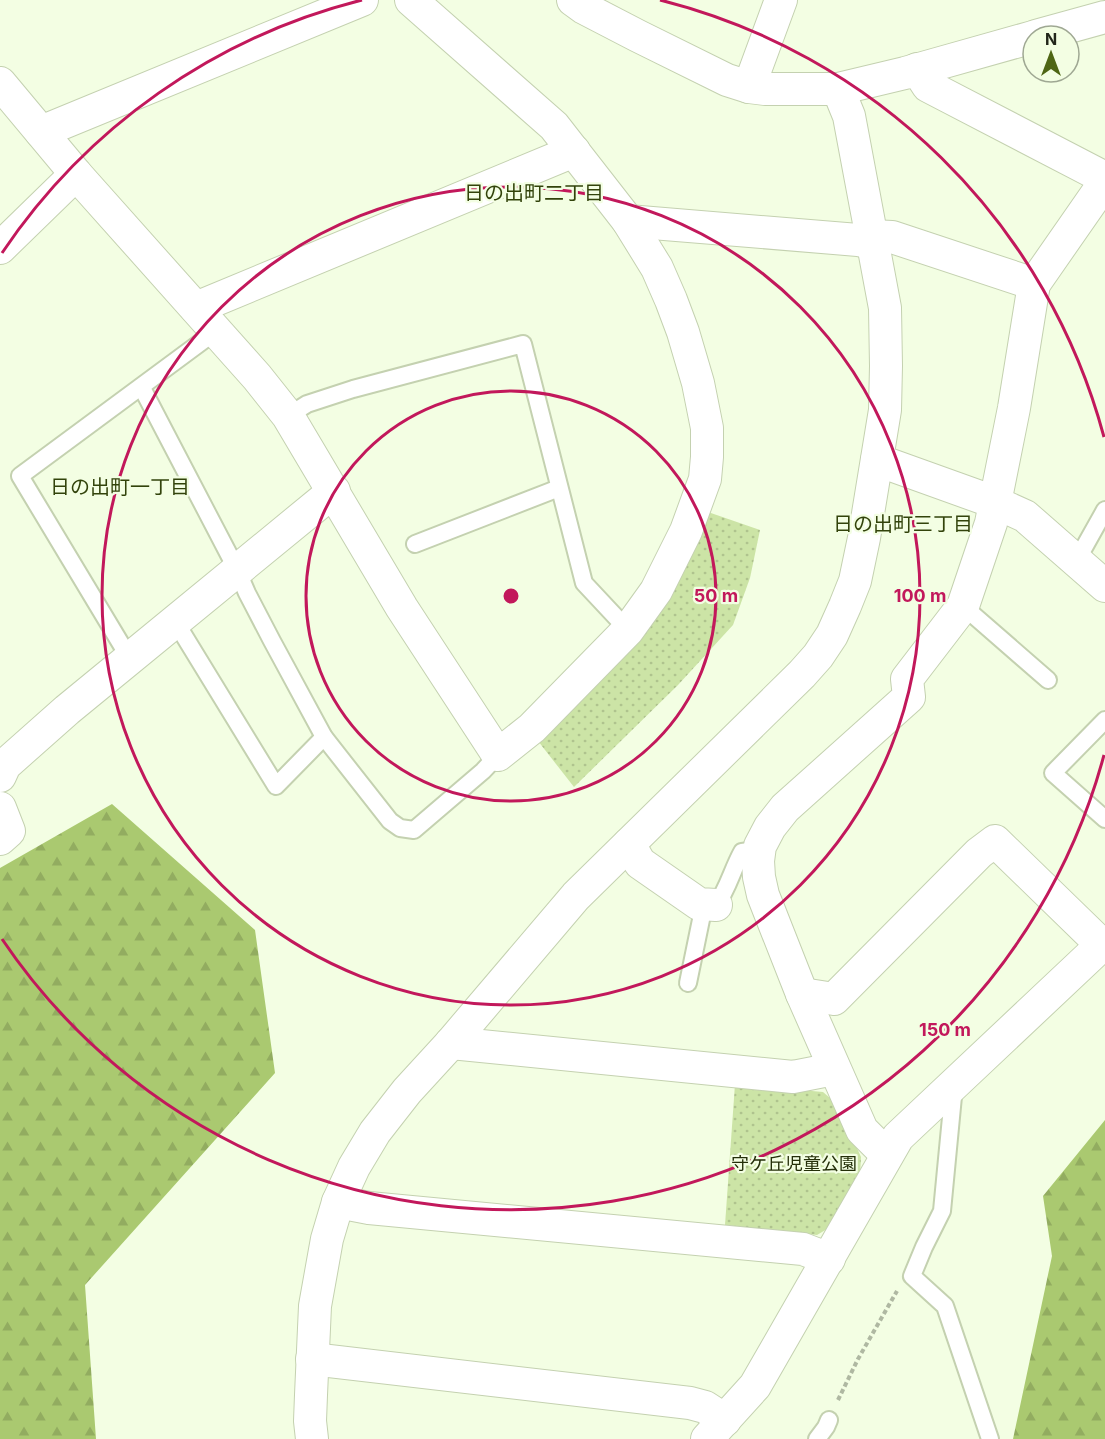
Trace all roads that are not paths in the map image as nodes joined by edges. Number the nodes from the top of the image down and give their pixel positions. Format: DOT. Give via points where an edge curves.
graph roads {
  1 [pos="362,0"];
  2 [pos="411,0"];
  3 [pos="573,0"];
  4 [pos="781,0"];
  5 [pos="1103,11"];
  6 [pos="1067,24"];
  7 [pos="1021,40"];
  8 [pos="917,69"];
  9 [pos="0,83"];
  10 [pos="749,87"];
  11 [pos="838,89"];
  12 [pos="41,132"];
  13 [pos="574,151"];
  14 [pos="76,174"];
  15 [pos="1105,180"];
  16 [pos="628,222"];
  17 [pos="873,240"];
  18 [pos="0,248"];
  19 [pos="1034,284"];
  20 [pos="196,308"];
  21 [pos="216,331"];
  22 [pos="142,388"];
  23 [pos="288,416"];
  24 [pos="878,460"];
  25 [pos="560,488"];
  26 [pos="334,491"];
  27 [pos="994,502"];
  28 [pos="1105,510"];
  29 [pos="415,544"];
  30 [pos="1077,560"];
  31 [pos="237,570"];
  32 [pos="1105,586"];
  33 [pos="963,606"];
  34 [pos="175,621"];
  35 [pos="628,630"];
  36 [pos="130,659"];
  37 [pos="1048,680"];
  38 [pos="1105,720"];
  39 [pos="324,737"];
  40 [pos="498,755"];
  41 [pos="0,776"];
  42 [pos="0,808"];
  43 [pos="1105,819"];
  44 [pos="0,838"];
  45 [pos="629,844"];
  46 [pos="760,850"];
  47 [pos="710,905"];
  48 [pos="1104,943"];
  49 [pos="688,983"];
  50 [pos="802,994"];
  51 [pos="451,1043"];
  52 [pos="834,1069"];
  53 [pos="954,1085"];
  54 [pos="887,1155"];
  55 [pos="338,1202"];
  56 [pos="828,1259"];
  57 [pos="312,1359"];
  58 [pos="828,1420"];
  59 [pos="716,1429"];
  60 [pos="312,1439"];
  61 [pos="817,1439"];
  62 [pos="990,1439"];
  1 -- 12 [label="street"];
  2 -- 13 [label="street" via="554,126"];
  3 -- 10 [label="street" via="648,41"];
  4 -- 10 [label="street"];
  5 -- 6 [label="street"];
  7 -- 8 [label="street"];
  8 -- 11 [label="street"];
  8 -- 15 [label="street" via="928,86"];
  9 -- 12 [label="street"];
  10 -- 11 [label="street"];
  11 -- 17 [label="street" via="849,116"];
  12 -- 14 [label="street"];
  13 -- 16 [label="street"];
  13 -- 20 [label="street"];
  14 -- 18 [label="street"];
  14 -- 20 [label="street"];
  15 -- 19 [label="street"];
  16 -- 17 [label="street"];
  16 -- 35 [label="street" via="657,268 683,332 707,428 707,457 705,479 686,531 656,591"];
  17 -- 19 [label="street" via="892,237"];
  17 -- 24 [label="street" via="886,329 885,410"];
  19 -- 27 [label="street"];
  20 -- 21 [label="street"];
  21 -- 22 [label="lane"];
  21 -- 23 [label="street"];
  22 -- 31 [label="lane"];
  22 -- 36 [label="lane" via="21,476"];
  23 -- 25 [label="lane" via="307,404 352,389 523,344"];
  23 -- 26 [label="street"];
  24 -- 27 [label="street"];
  24 -- 45 [label="street" via="855,581 818,656"];
  25 -- 29 [label="lane"];
  25 -- 35 [label="lane" via="584,583"];
  26 -- 31 [label="street"];
  26 -- 40 [label="street" via="402,608"];
  27 -- 30 [label="street" via="1025,516"];
  27 -- 33 [label="street" via="991,523"];
  28 -- 30 [label="lane"];
  30 -- 32 [label="street"];
  31 -- 34 [label="street"];
  31 -- 39 [label="lane"];
  33 -- 37 [label="lane"];
  33 -- 46 [label="street" via="907,679 909,697 785,808 770,827"];
  34 -- 36 [label="street"];
  34 -- 39 [label="lane" via="276,786"];
  35 -- 40 [label="street" via="532,728"];
  36 -- 41 [label="street" via="66,710 5,765"];
  38 -- 43 [label="lane" via="1053,773"];
  39 -- 40 [label="lane" via="390,821 400,828 414,830"];
  42 -- 44 [label="street" via="9,831"];
  45 -- 47 [label="street" via="640,863 699,904"];
  45 -- 51 [label="street" via="576,896"];
  46 -- 47 [label="lane" via="742,852 723,897"];
  46 -- 50 [label="street" via="763,896"];
  47 -- 49 [label="lane"];
  48 -- 50 [label="street" via="995,841 834,999"];
  48 -- 53 [label="street"];
  50 -- 52 [label="street"];
  51 -- 52 [label="street" via="793,1077"];
  51 -- 55 [label="street" via="375,1132"];
  52 -- 54 [label="street" via="862,1130"];
  53 -- 54 [label="street" via="898,1137"];
  53 -- 62 [label="lane" via="942,1211 912,1276 945,1306"];
  54 -- 56 [label="street"];
  55 -- 56 [label="street" via="803,1249"];
  55 -- 57 [label="street" via="315,1306"];
  56 -- 59 [label="street" via="755,1386"];
  57 -- 59 [label="street" via="690,1403 705,1407"];
  57 -- 60 [label="street"];
  58 -- 61 [label="lane"];
}
